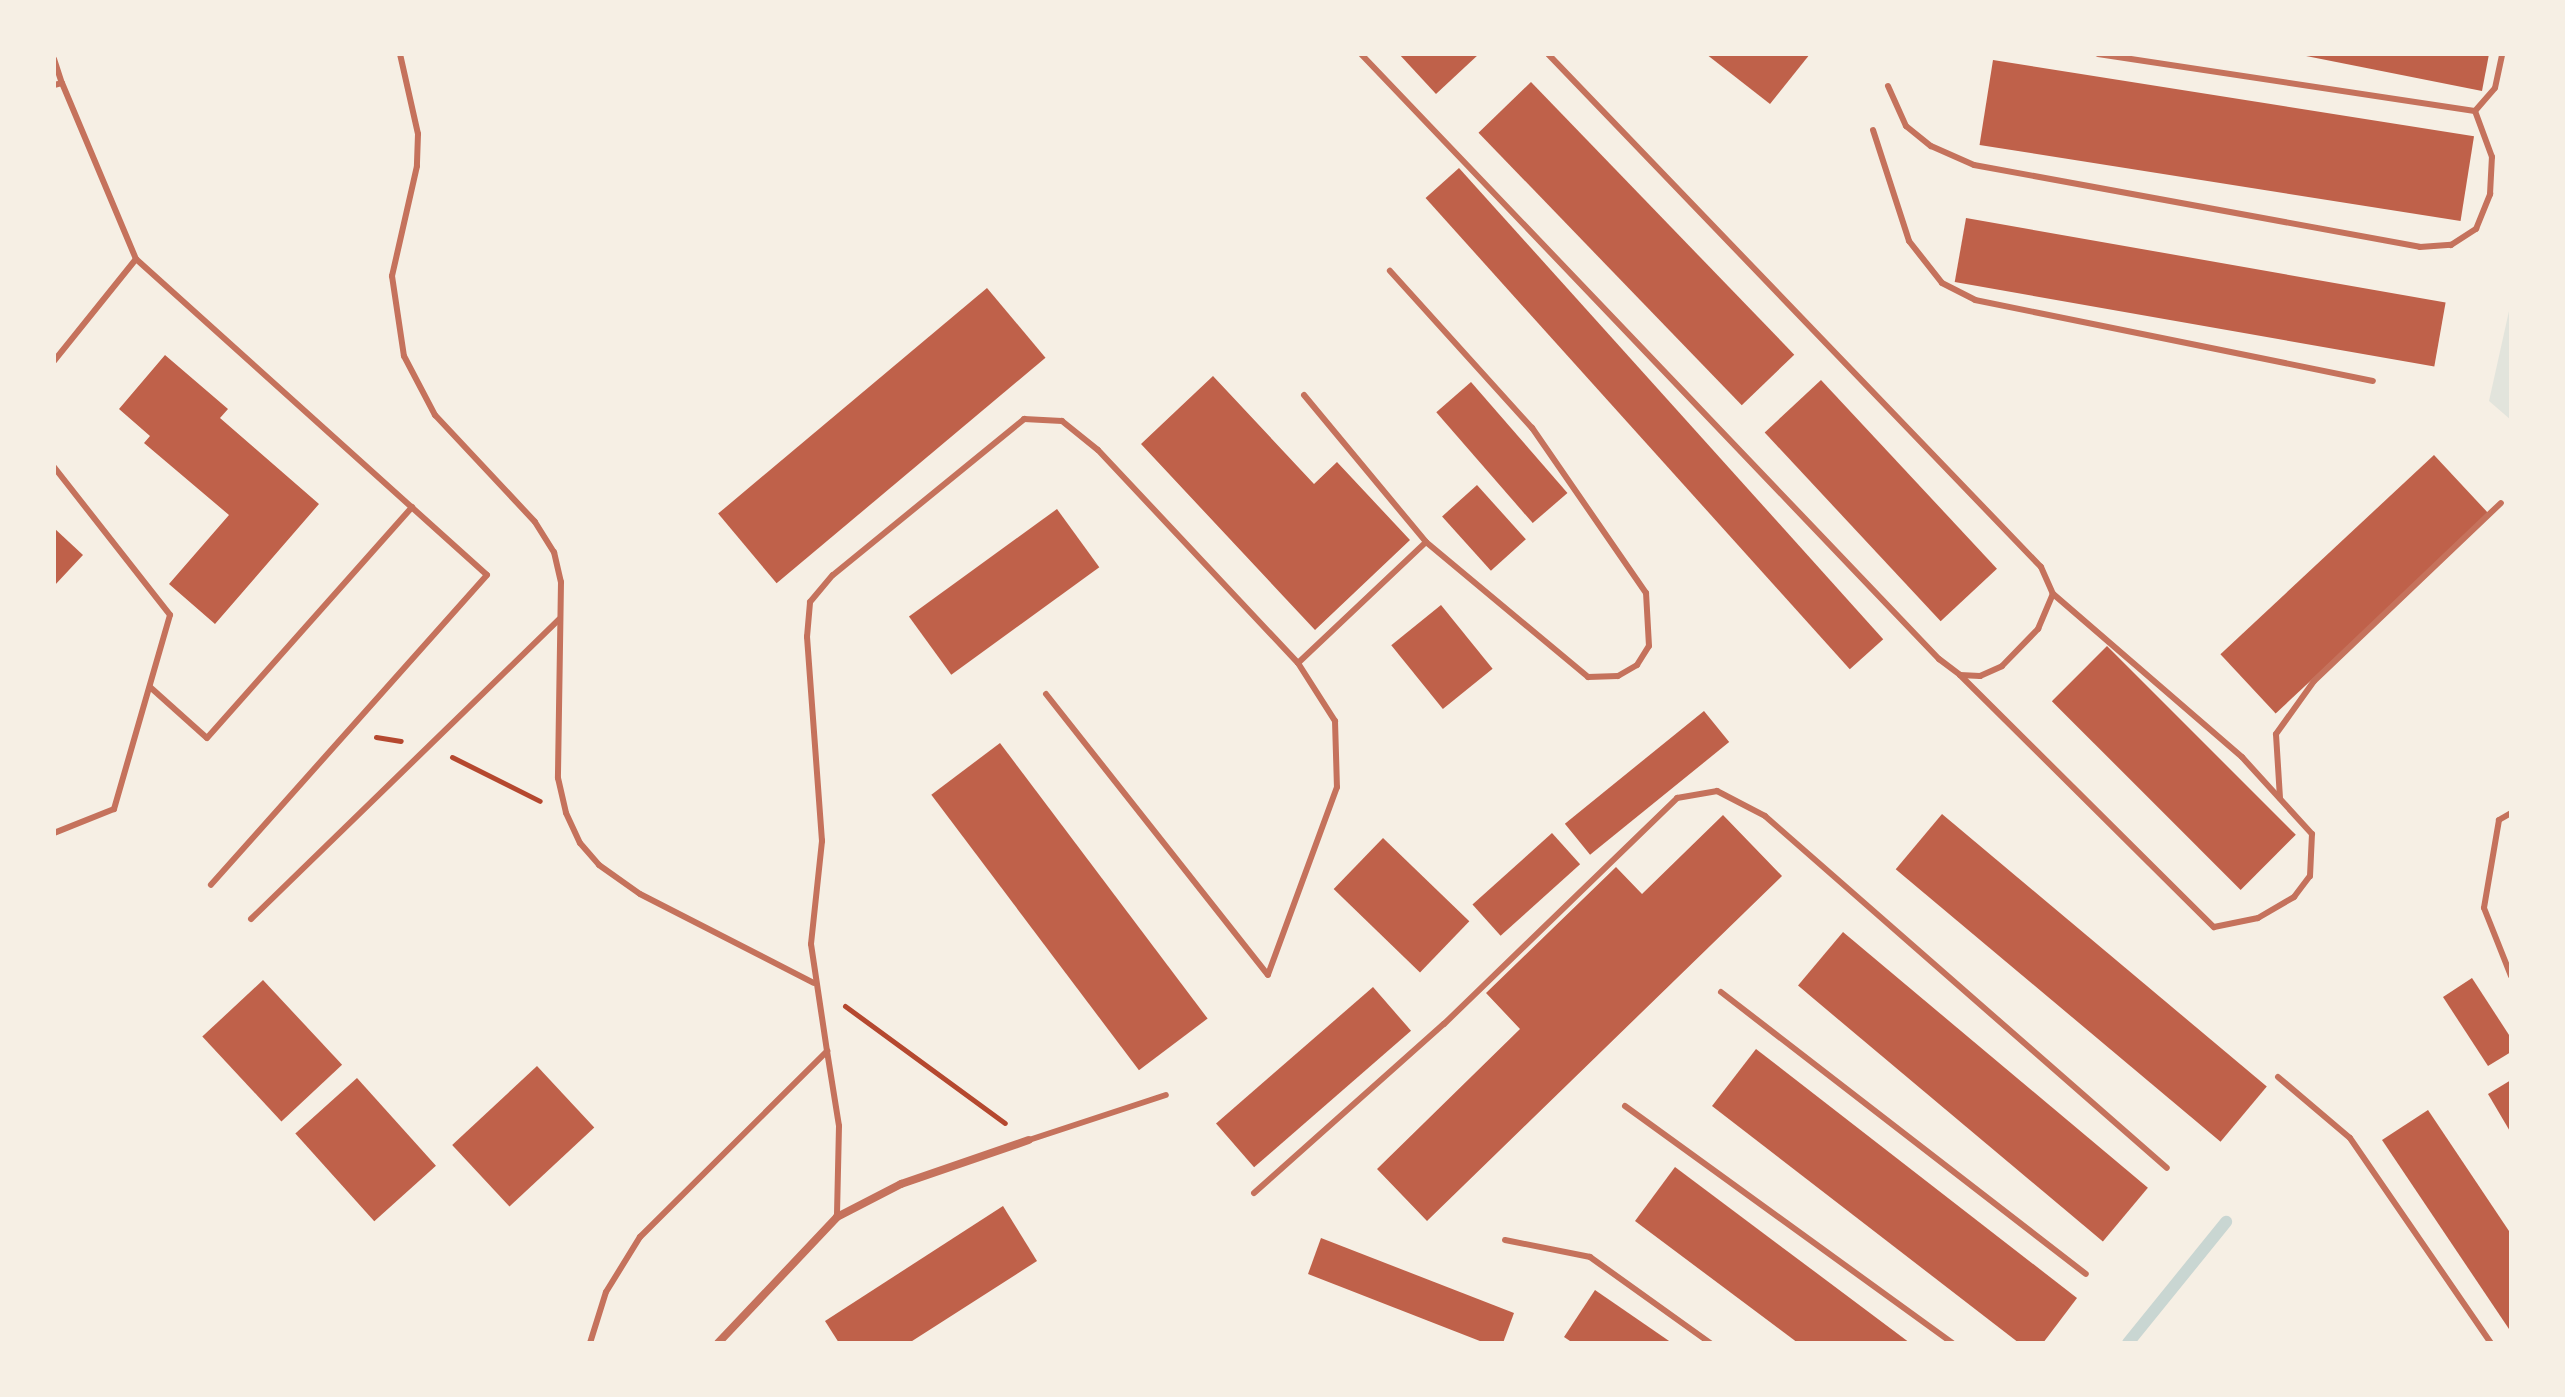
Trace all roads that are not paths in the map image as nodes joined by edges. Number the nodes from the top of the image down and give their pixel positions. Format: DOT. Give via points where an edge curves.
graph roads {
  1 [pos="400,54"];
  2 [pos="1361,54"];
  3 [pos="1548,54"];
  4 [pos="2098,54"];
  5 [pos="2502,54"];
  6 [pos="54,59"];
  7 [pos="58,84"];
  8 [pos="1888,86"];
  9 [pos="2475,111"];
  10 [pos="1873,130"];
  11 [pos="136,259"];
  12 [pos="1390,271"];
  13 [pos="54,361"];
  14 [pos="2373,381"];
  15 [pos="1304,395"];
  16 [pos="54,467"];
  17 [pos="2501,503"];
  18 [pos="412,507"];
  19 [pos="1426,542"];
  20 [pos="2053,594"];
  21 [pos="559,619"];
  22 [pos="1298,663"];
  23 [pos="1960,675"];
  24 [pos="150,687"];
  25 [pos="1046,694"];
  26 [pos="2280,798"];
  27 [pos="2511,813"];
  28 [pos="54,833"];
  29 [pos="211,885"];
  30 [pos="251,919"];
  31 [pos="2511,953"];
  32 [pos="2502,959"];
  33 [pos="2511,976"];
  34 [pos="814,983"];
  35 [pos="1721,992"];
  36 [pos="827,1051"];
  37 [pos="2278,1077"];
  38 [pos="1166,1095"];
  39 [pos="1625,1106"];
  40 [pos="1029,1140"];
  41 [pos="2167,1168"];
  42 [pos="1254,1193"];
  43 [pos="837,1217"];
  44 [pos="1505,1240"];
  45 [pos="2086,1274"];
  46 [pos="590,1343"];
  47 [pos="718,1343"];
  48 [pos="1710,1343"];
  49 [pos="1952,1343"];
  50 [pos="2491,1343"];
  1 -- 21 [label="lane" via="418,134 417,166 392,276 404,356 435,415 535,522 554,552 561,582"];
  2 -- 23 [label="lane"];
  3 -- 20 [label="lane" via="2041,567"];
  4 -- 9 [label="lane"];
  5 -- 9 [label="lane" via="2495,88"];
  6 -- 7 [label="lane"];
  7 -- 11 [label="lane"];
  8 -- 9 [label="lane" via="1906,126 1931,146 1974,165 2420,247 2451,245 2476,229 2490,194 2492,157"];
  10 -- 14 [label="lane" via="1909,241 1942,283 1975,300"];
  11 -- 13 [label="lane"];
  11 -- 18 [label="lane"];
  12 -- 19 [label="lane" via="1532,428 1646,593 1649,646 1637,665 1618,676 1588,677"];
  15 -- 19 [label="lane"];
  16 -- 24 [label="lane" via="170,615"];
  17 -- 26 [label="lane" via="2314,681 2276,734"];
  18 -- 24 [label="lane" via="207,738"];
  18 -- 29 [label="lane" via="487,575"];
  19 -- 22 [label="lane"];
  20 -- 23 [label="lane" via="2038,629 2002,666 1980,676"];
  20 -- 26 [label="lane" via="2242,757"];
  21 -- 30 [label="lane"];
  21 -- 34 [label="lane" via="558,778 580,843 599,865 640,894"];
  22 -- 25 [label="lane" via="1335,721 1337,787 1268,975"];
  22 -- 34 [label="lane" via="1098,450 1062,421 1024,419 833,575 810,602 807,637 822,841 811,944"];
  23 -- 26 [label="lane" via="2214,927 2258,918 2294,897 2310,876 2312,834"];
  24 -- 28 [label="lane" via="114,809"];
  27 -- 32 [label="lane" via="2499,820 2484,908"];
  31 -- 32 [label="lane"];
  32 -- 33 [label="lane"];
  34 -- 36 [label="lane"];
  35 -- 45 [label="lane"];
  36 -- 43 [label="lane" via="839,1126"];
  36 -- 46 [label="lane" via="640,1237 606,1292"];
  37 -- 50 [label="lane" via="2350,1138"];
  38 -- 40 [label="lane"];
  39 -- 49 [label="lane"];
  40 -- 43 [label="street" via="901,1184"];
  41 -- 42 [label="lane" via="1765,816 1717,791 1677,798 1444,1024"];
  43 -- 47 [label="street"];
  44 -- 48 [label="lane" via="1590,1257"];
}
